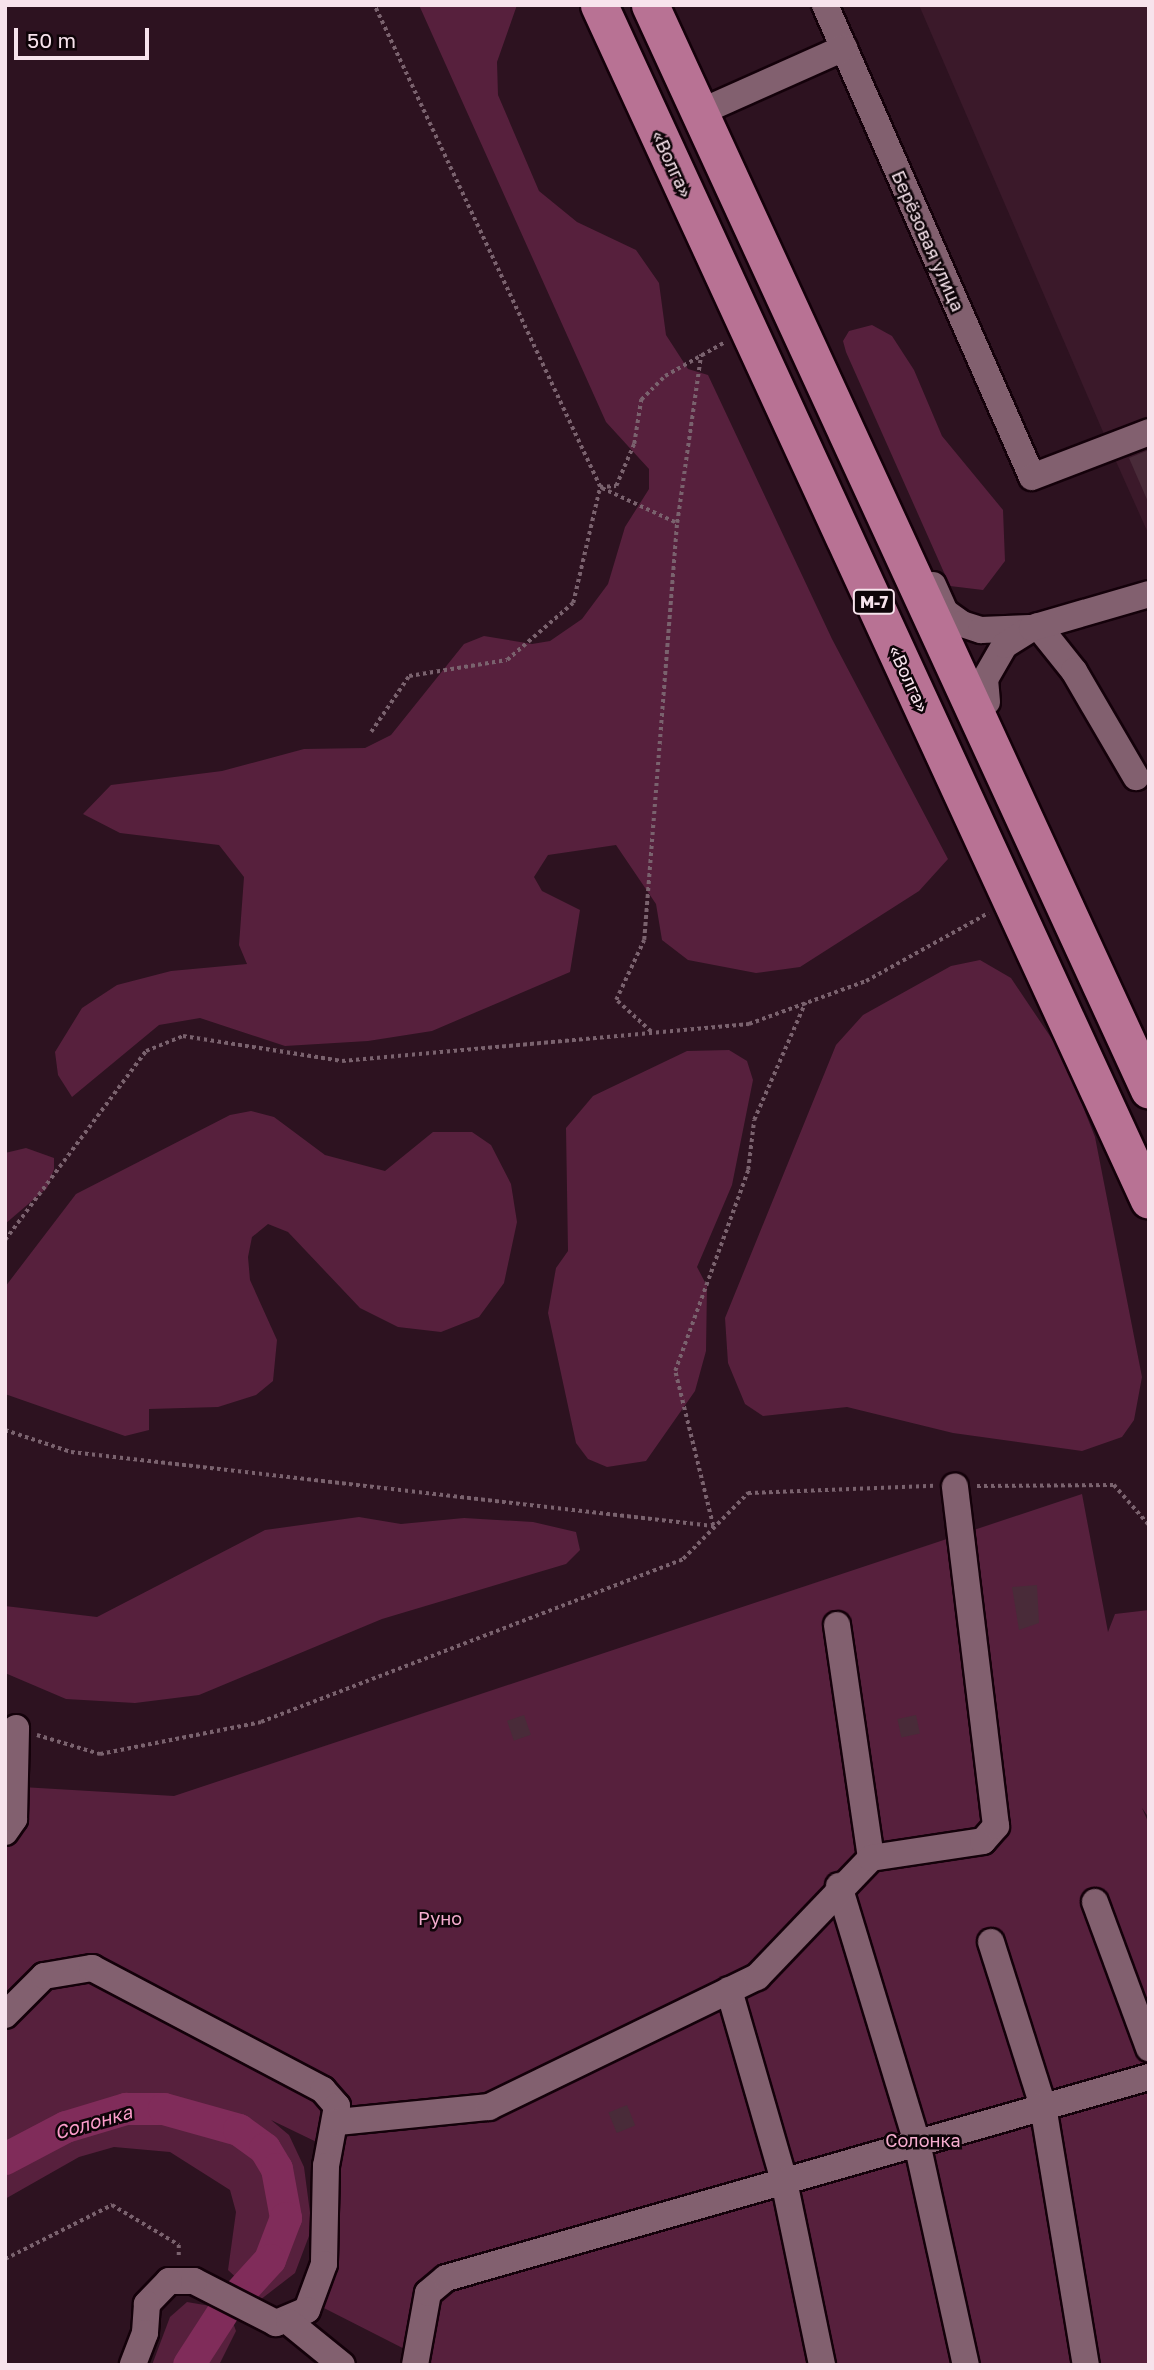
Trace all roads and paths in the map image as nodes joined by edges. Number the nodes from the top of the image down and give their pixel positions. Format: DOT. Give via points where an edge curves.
graph roads {
  1 [pos="374,5"];
  2 [pos="599,5"];
  3 [pos="650,5"];
  4 [pos="825,5"];
  5 [pos="844,48"];
  6 [pos="698,113"];
  7 [pos="748,329"];
  8 [pos="701,355"];
  9 [pos="1149,432"];
  10 [pos="600,487"];
  11 [pos="677,523"];
  12 [pos="888,525"];
  13 [pos="1147,599"];
  14 [pos="946,612"];
  15 [pos="1035,627"];
  16 [pos="987,702"];
  17 [pos="371,732"];
  18 [pos="1136,777"];
  19 [pos="1020,811"];
  20 [pos="1011,901"];
  21 [pos="806,1003"];
  22 [pos="651,1032"];
  23 [pos="1149,1090"];
  24 [pos="1149,1200"];
  25 [pos="5,1240"];
  26 [pos="5,1430"];
  27 [pos="955,1486"];
  28 [pos="713,1526"];
  29 [pos="837,1625"];
  30 [pos="16,1728"];
  31 [pos="5,1832"];
  32 [pos="871,1858"];
  33 [pos="839,1886"];
  34 [pos="1096,1902"];
  35 [pos="991,1942"];
  36 [pos="729,1990"];
  37 [pos="5,2015"];
  38 [pos="1149,2048"];
  39 [pos="1149,2077"];
  40 [pos="1043,2106"];
  41 [pos="338,2122"];
  42 [pos="917,2143"];
  43 [pos="784,2181"];
  44 [pos="5,2259"];
  45 [pos="179,2278"];
  46 [pos="289,2322"];
  47 [pos="133,2365"];
  48 [pos="342,2365"];
  49 [pos="415,2365"];
  50 [pos="822,2365"];
  51 [pos="966,2365"];
  52 [pos="1086,2365"];
  1 -- 10 [label="path"];
  2 -- 7 [label="highway, «Волга» / М-7"];
  3 -- 6 [label="highway, М-7"];
  4 -- 5 [label="street, Берёзовая улица"];
  5 -- 6 [label="street"];
  5 -- 9 [label="street, Берёзовая улица" via="1032,477"];
  6 -- 12 [label="highway, М-7"];
  7 -- 8 [label="path"];
  7 -- 20 [label="highway, «Волга» / М-7"];
  8 -- 10 [label="path" via="665,376 641,400 634,444 616,486"];
  8 -- 11 [label="path"];
  10 -- 11 [label="path"];
  10 -- 17 [label="path" via="573,603 507,660 409,676"];
  11 -- 22 [label="path" via="644,940 616,1000"];
  12 -- 14 [label="street" via="912,546"];
  12 -- 19 [label="highway, М-7"];
  13 -- 15 [label="street"];
  14 -- 15 [label="street" via="981,630"];
  14 -- 16 [label="street"];
  15 -- 16 [label="street" via="991,662"];
  15 -- 18 [label="street" via="1074,671"];
  16 -- 19 [label="street" via="1011,757"];
  19 -- 23 [label="highway, М-7"];
  20 -- 21 [label="path" via="866,981"];
  20 -- 24 [label="highway, «Волга» / М-7"];
  21 -- 22 [label="path" via="749,1024"];
  21 -- 28 [label="path" via="754,1120 748,1170 674,1371"];
  22 -- 25 [label="path" via="342,1061 183,1036 146,1051"];
  26 -- 28 [label="path" via="71,1452"];
  27 -- 32 [label="street" via="996,1826 983,1841"];
  28 -- 30 [label="path" via="683,1559 261,1722 100,1754"];
  29 -- 32 [label="street"];
  30 -- 31 [label="street" via="14,1819"];
  32 -- 33 [label="street"];
  33 -- 36 [label="street" via="757,1977"];
  33 -- 42 [label="street"];
  34 -- 38 [label="street"];
  35 -- 40 [label="street"];
  36 -- 41 [label="street" via="489,2107"];
  36 -- 43 [label="street"];
  37 -- 41 [label="street" via="44,1976 92,1968 323,2090 337,2106"];
  39 -- 40 [label="street"];
  40 -- 42 [label="street"];
  40 -- 52 [label="street"];
  41 -- 46 [label="street" via="326,2166 324,2264 307,2310"];
  42 -- 43 [label="street"];
  42 -- 51 [label="street"];
  43 -- 49 [label="street" via="446,2278 428,2293"];
  43 -- 50 [label="street"];
  44 -- 45 [label="path" via="112,2205 179,2245"];
  45 -- 46 [label="street" via="257,2316"];
  45 -- 47 [label="street" via="151,2294"];
  46 -- 48 [label="street"];
}
